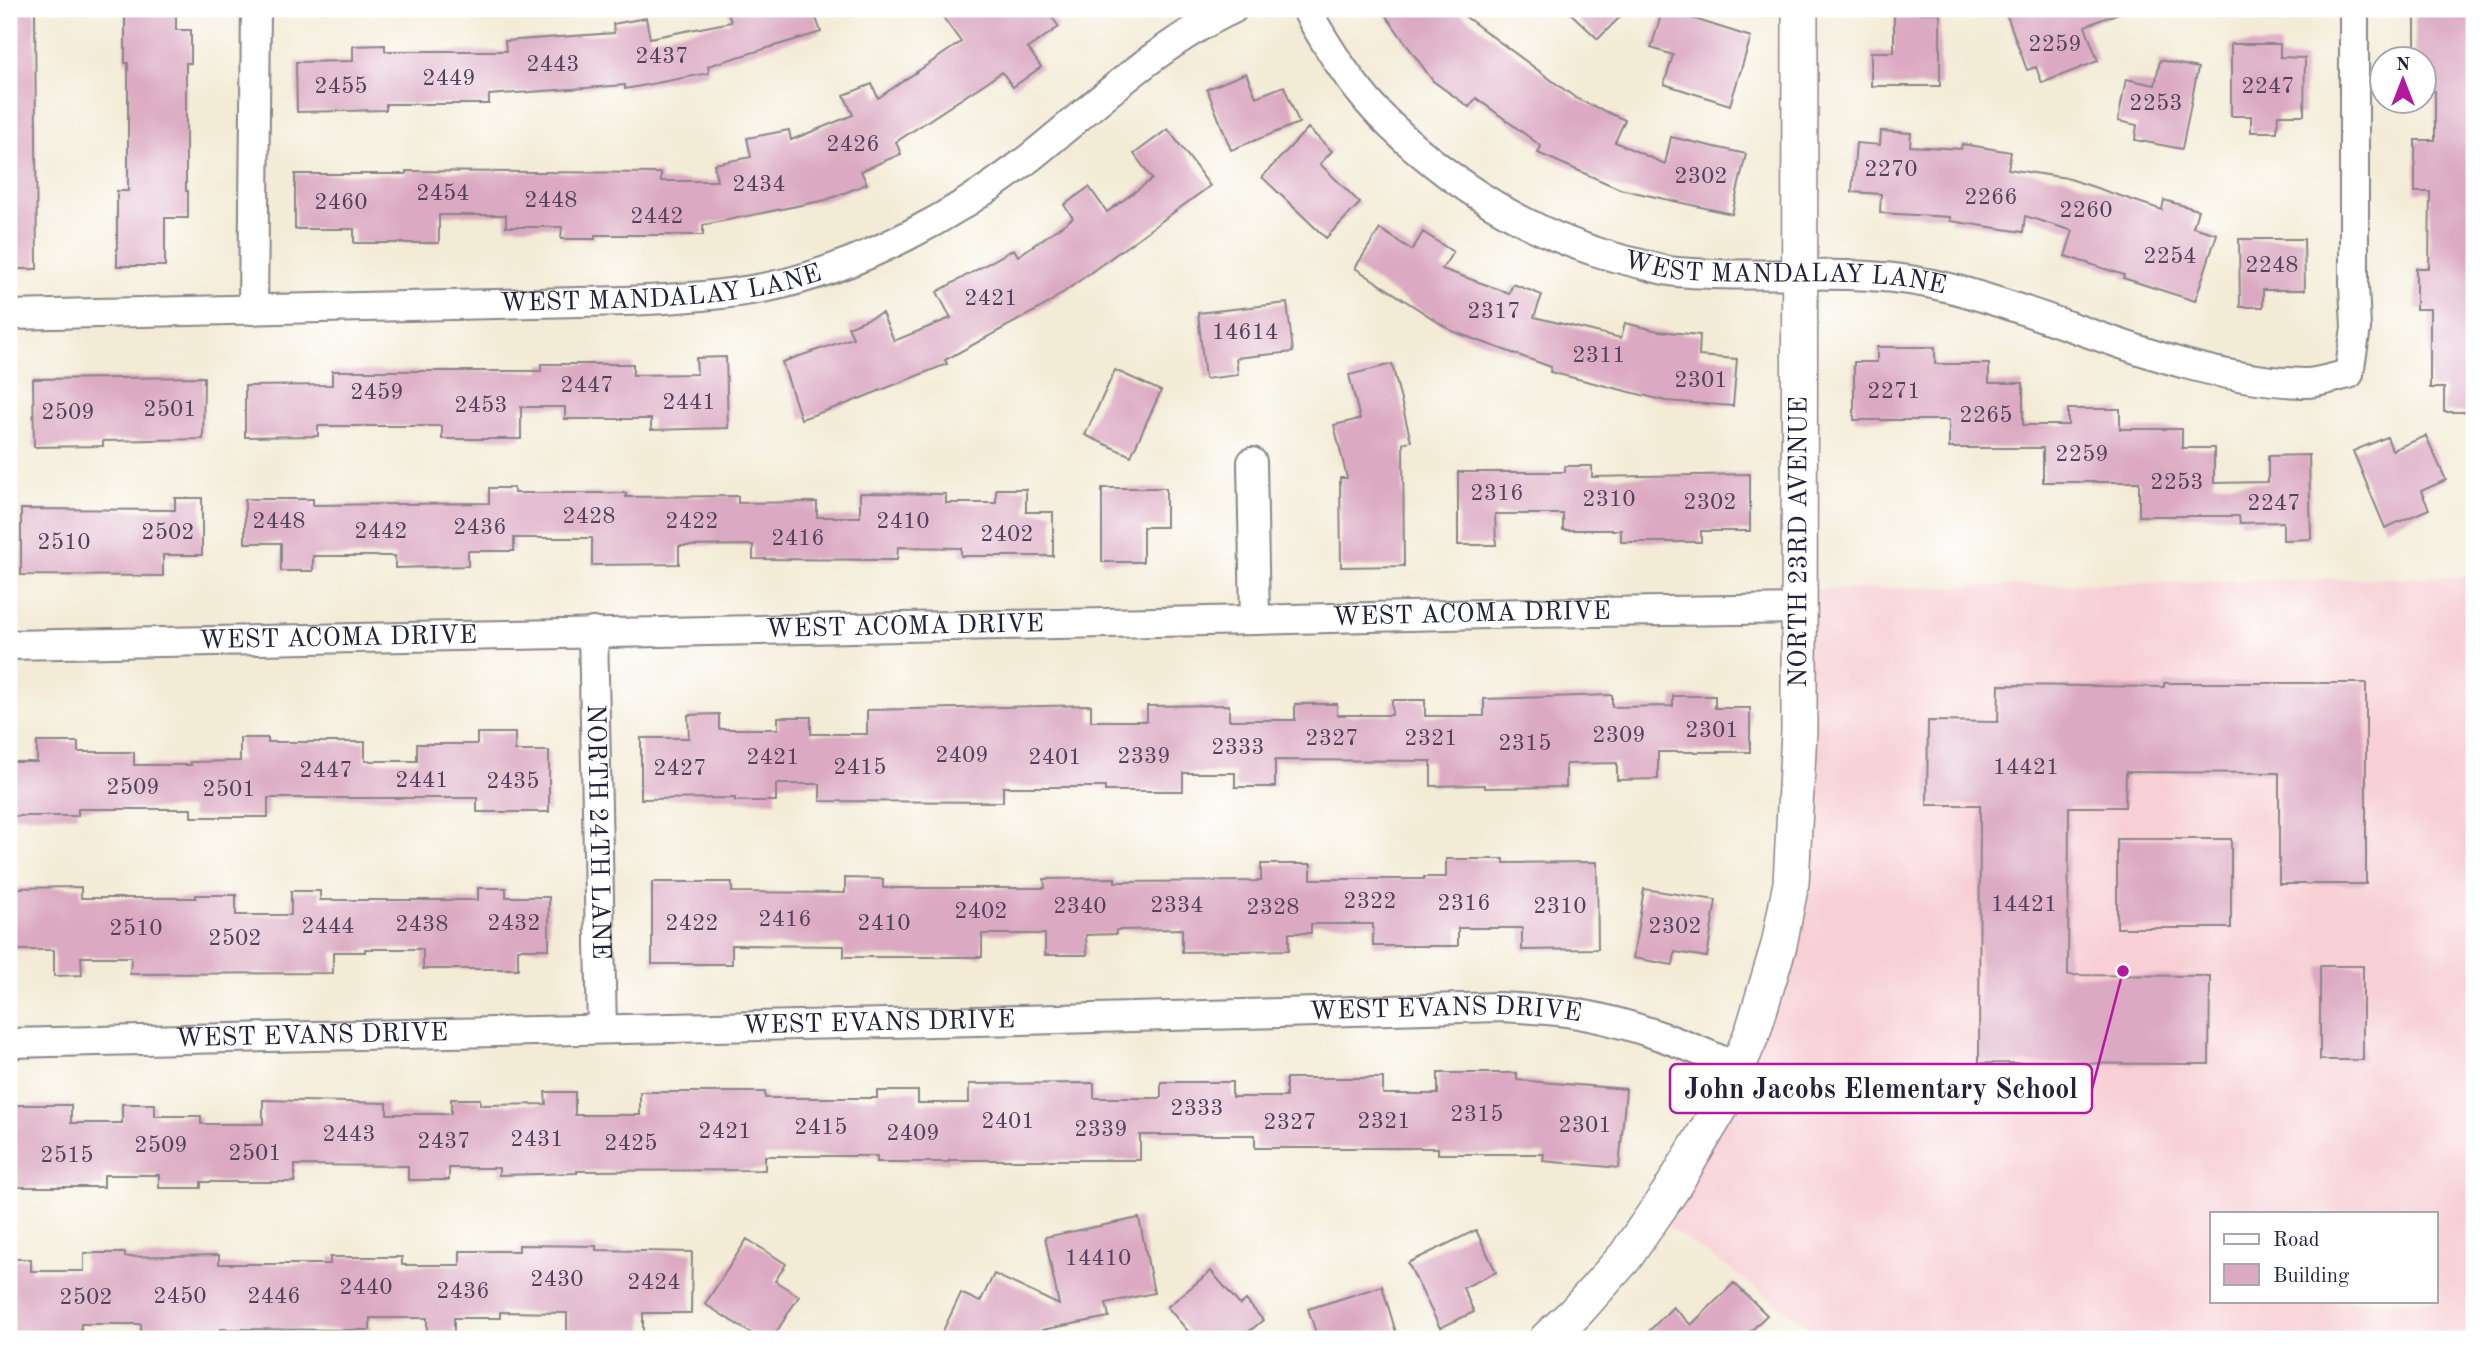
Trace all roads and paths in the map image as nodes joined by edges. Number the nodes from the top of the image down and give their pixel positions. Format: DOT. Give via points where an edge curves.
graph roads {
  1 [pos="257,9"];
  2 [pos="1233,9"];
  3 [pos="1306,9"];
  4 [pos="1800,9"];
  5 [pos="2354,9"];
  6 [pos="1800,276"];
  7 [pos="253,310"];
  8 [pos="9,315"];
  9 [pos="1252,462"];
  10 [pos="1800,609"];
  11 [pos="1255,620"];
  12 [pos="593,632"];
  13 [pos="9,645"];
  14 [pos="602,1029"];
  15 [pos="9,1043"];
  16 [pos="1739,1068"];
  17 [pos="1547,1339"];
  1 -- 7 [label="street"];
  2 -- 7 [label="street, WEST MANDALAY LANE" via="1171,46 966,203 897,241 826,270 769,286 676,298"];
  3 -- 6 [label="street, WEST MANDALAY LANE" via="1351,80 1390,125 1494,207 1603,255 1674,272"];
  4 -- 6 [label="street, NORTH 23RD AVENUE"];
  5 -- 6 [label="street, WEST MANDALAY LANE" via="2357,328 2348,374 2306,383 2243,376 2178,363 1945,286 1887,278"];
  6 -- 10 [label="street, NORTH 23RD AVENUE"];
  7 -- 8 [label="street, WEST MANDALAY LANE"];
  9 -- 11 [label="street"];
  10 -- 11 [label="street, WEST ACOMA DRIVE"];
  10 -- 16 [label="street, NORTH 23RD AVENUE" via="1800,731 1791,883 1779,945"];
  11 -- 12 [label="street, WEST ACOMA DRIVE"];
  12 -- 13 [label="street, WEST ACOMA DRIVE"];
  12 -- 14 [label="street, NORTH 24TH LANE"];
  14 -- 15 [label="street, WEST EVANS DRIVE"];
  14 -- 16 [label="street, WEST EVANS DRIVE" via="1499,1007 1560,1011 1621,1024"];
  16 -- 17 [label="street, NORTH 23RD AVENUE" via="1697,1149 1654,1217 1625,1257"];
}
